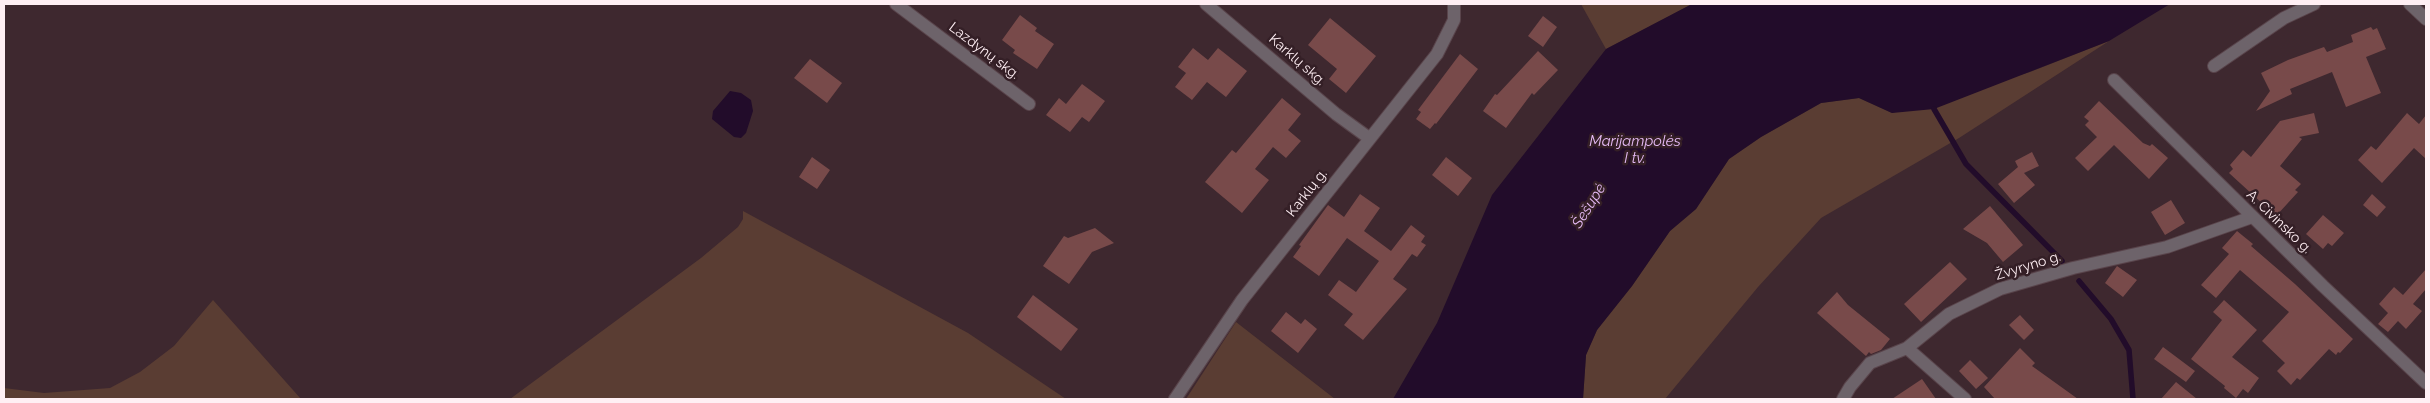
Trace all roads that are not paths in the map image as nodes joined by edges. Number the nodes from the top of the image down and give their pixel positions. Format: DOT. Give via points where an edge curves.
graph roads {
  1 [pos="896,4"];
  2 [pos="1206,4"];
  3 [pos="1454,4"];
  4 [pos="2314,4"];
  5 [pos="2410,4"];
  6 [pos="2426,19"];
  7 [pos="2214,66"];
  8 [pos="2114,80"];
  9 [pos="1029,104"];
  10 [pos="1370,138"];
  11 [pos="2252,217"];
  12 [pos="1908,348"];
  13 [pos="2426,383"];
  14 [pos="1175,399"];
  15 [pos="1843,399"];
  16 [pos="1965,399"];
  1 -- 9 [label="street, Lazdynų skg."];
  2 -- 10 [label="street, Karklų skg." via="1336,114"];
  3 -- 10 [label="street, Karklų g." via="1454,20 1437,54"];
  4 -- 7 [label="street" via="2284,18"];
  5 -- 6 [label="street"];
  8 -- 11 [label="street, A. Civinsko g."];
  10 -- 14 [label="street, Karklų g." via="1242,300"];
  11 -- 12 [label="street, Žvyryno g." via="2167,247 2073,268 2000,289 1949,314"];
  11 -- 13 [label="street, A. Civinsko g."];
  12 -- 15 [label="street, Žvyryno g." via="1870,363"];
  12 -- 16 [label="street"];
}
